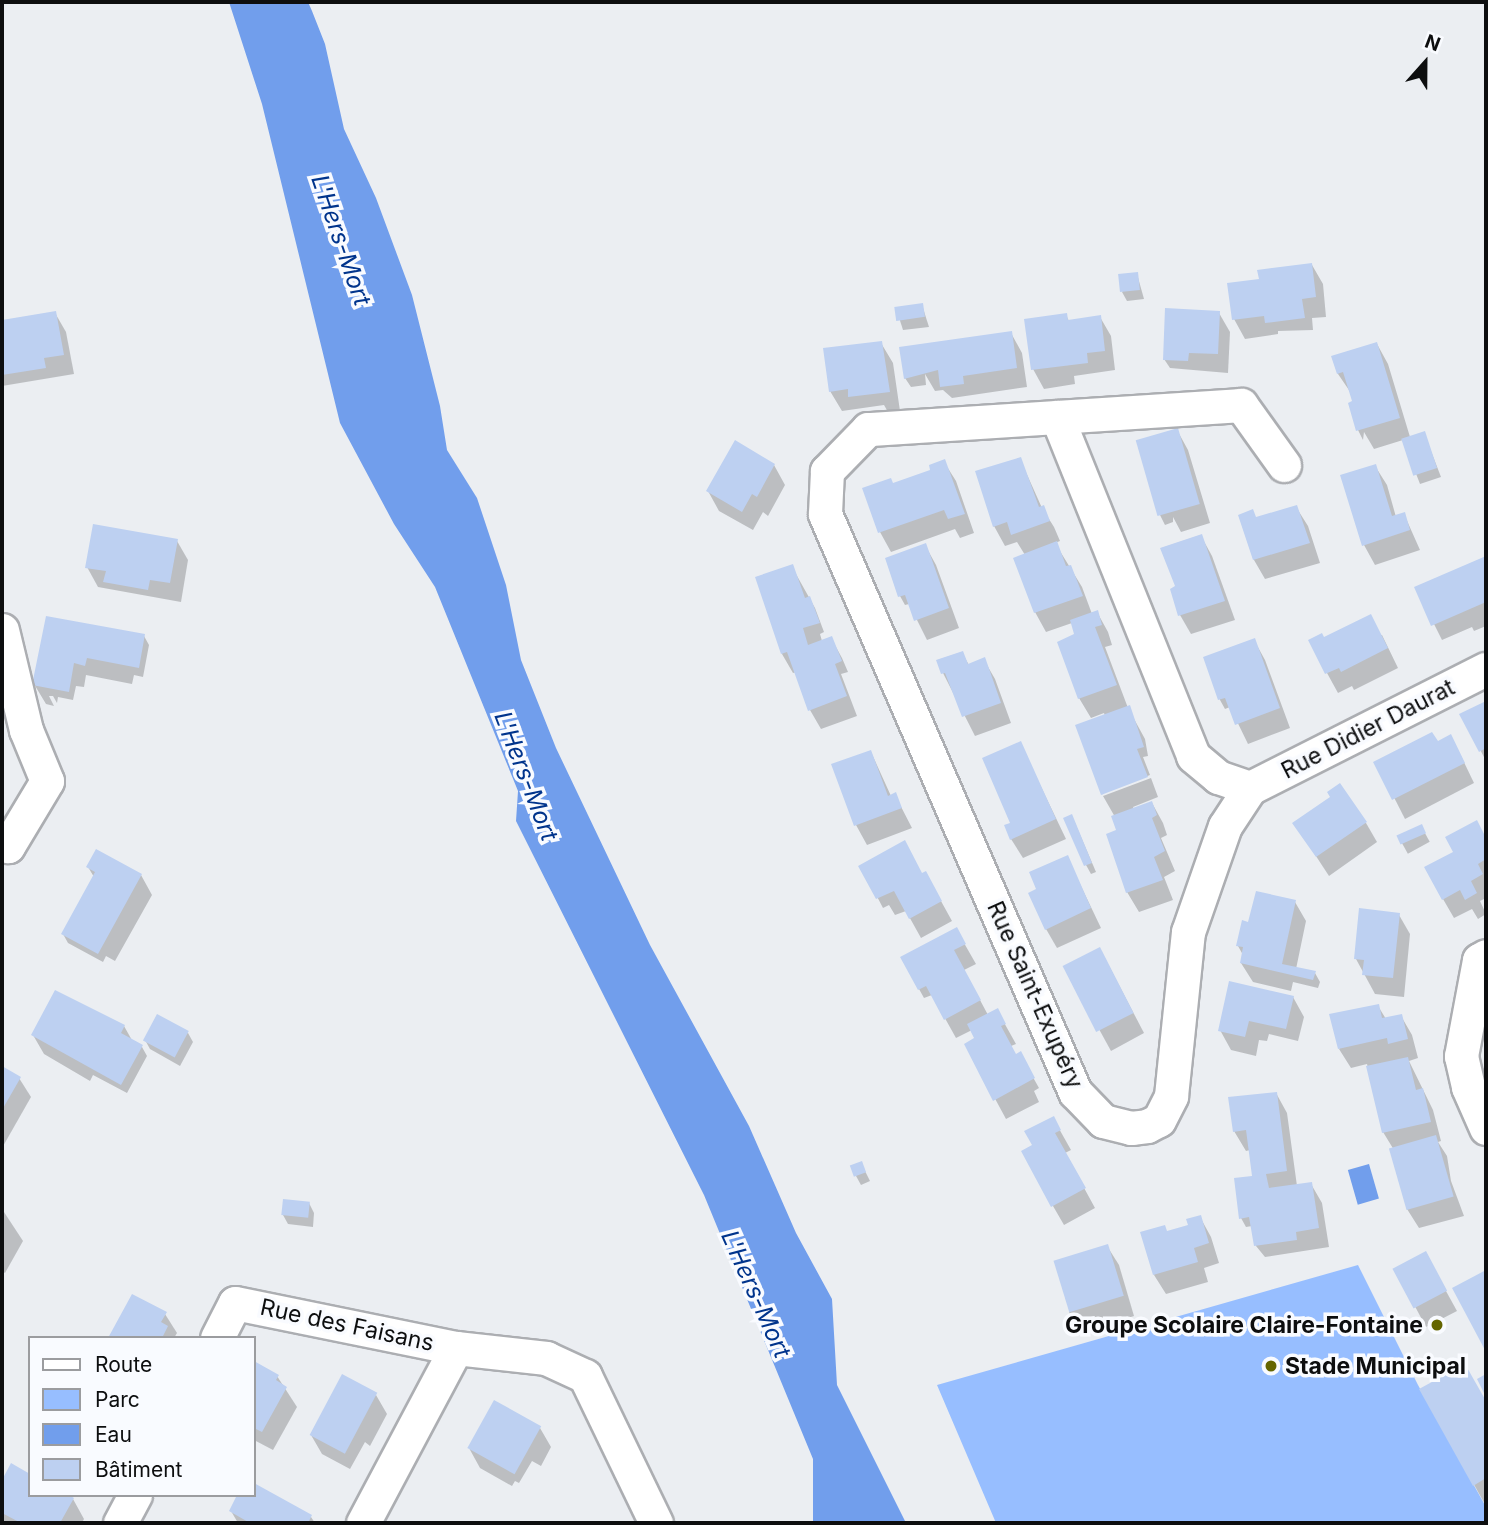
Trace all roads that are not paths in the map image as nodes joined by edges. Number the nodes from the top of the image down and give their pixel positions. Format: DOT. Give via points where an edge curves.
graph roads {
  1 [pos="1057,417"];
  2 [pos="1284,465"];
  3 [pos="2,630"];
  4 [pos="1486,669"];
  5 [pos="1250,788"];
  6 [pos="2,844"];
  7 [pos="1486,956"];
  8 [pos="1486,1128"];
  9 [pos="218,1336"];
  10 [pos="456,1348"];
  11 [pos="134,1497"];
  12 [pos="120,1523"];
  13 [pos="363,1523"];
  14 [pos="656,1523"];
  1 -- 2 [label="street, Rue Saint-Exupéry" via="1241,405"];
  1 -- 5 [label="street" via="1194,756 1218,777"];
  1 -- 5 [label="street, Rue Saint-Exupéry" via="868,429 827,471 825,514 1075,1092 1102,1121 1131,1128 1147,1126 1159,1120 1171,1096 1188,932 1224,827"];
  3 -- 6 [label="street" via="26,730 47,780 8,846"];
  4 -- 5 [label="street, Rue Didier Daurat"];
  7 -- 8 [label="street" via="1479,960 1461,1056 1468,1087"];
  9 -- 10 [label="street, Rue des Faisans" via="236,1303"];
  10 -- 13 [label="street"];
  10 -- 14 [label="street" via="546,1358 585,1376"];
  11 -- 12 [label="street"];
}
